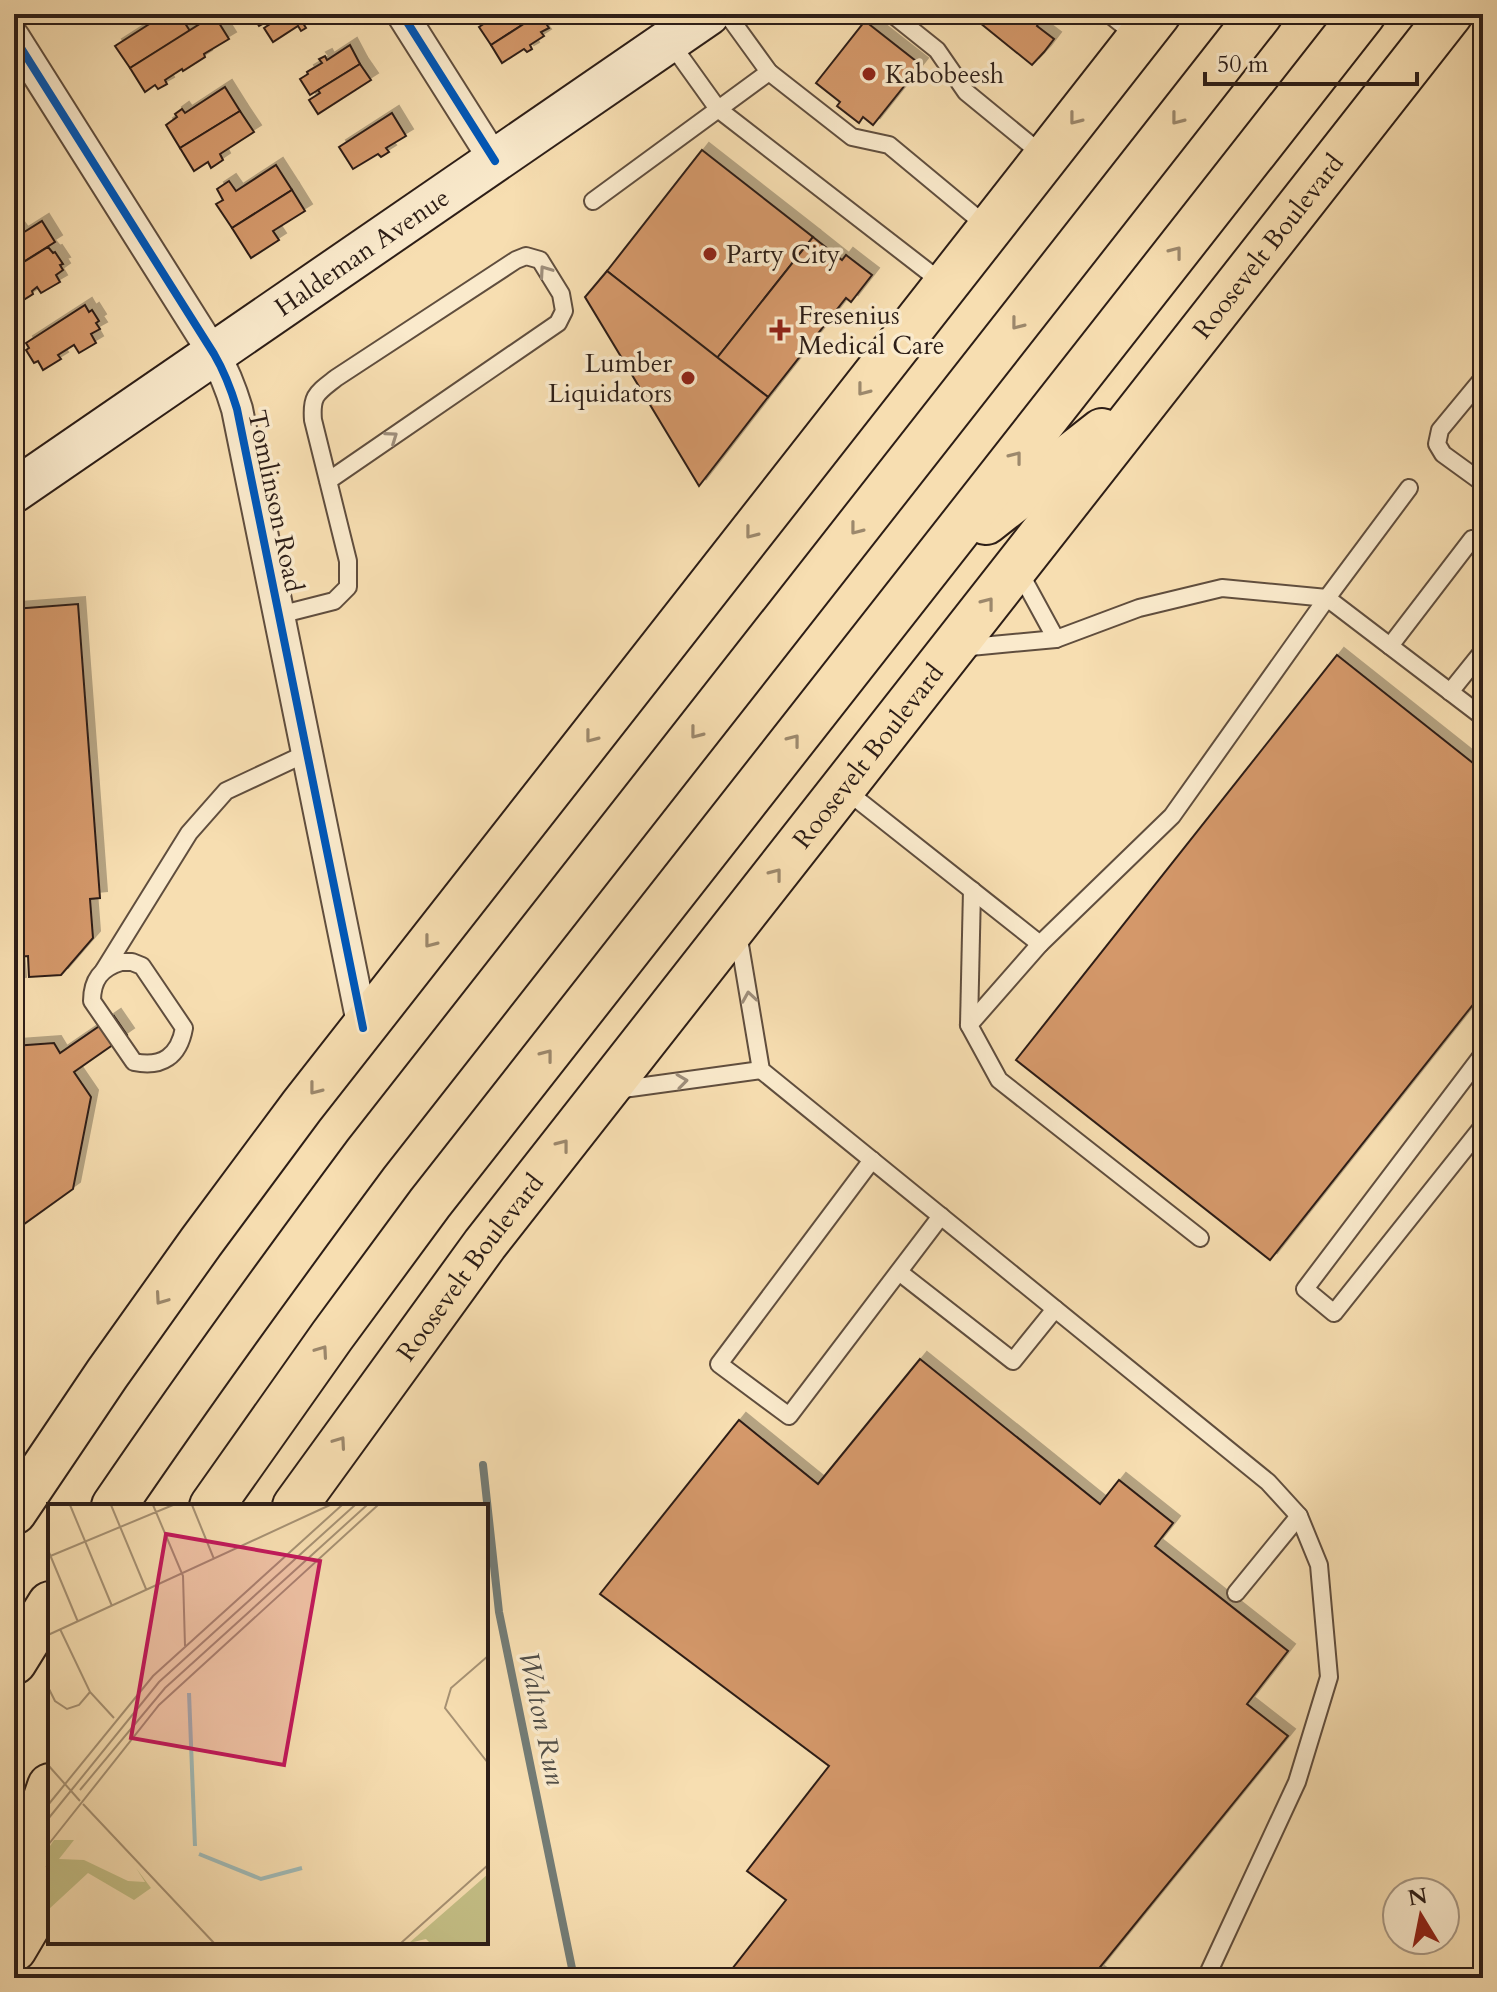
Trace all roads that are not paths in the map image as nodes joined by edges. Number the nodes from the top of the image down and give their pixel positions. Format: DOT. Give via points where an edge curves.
graph roads {
  1 [pos="402,14"];
  2 [pos="708,14"];
  3 [pos="727,14"];
  4 [pos="892,14"];
  5 [pos="1260,14"];
  6 [pos="1363,14"];
  7 [pos="1450,14"];
  8 [pos="1136,22"];
  9 [pos="14,37"];
  10 [pos="669,41"];
  11 [pos="769,72"];
  12 [pos="718,109"];
  13 [pos="1045,157"];
  14 [pos="495,161"];
  15 [pos="593,201"];
  16 [pos="990,229"];
  17 [pos="945,285"];
  18 [pos="214,354"];
  19 [pos="1483,378"];
  20 [pos="1156,389"];
  21 [pos="328,481"];
  22 [pos="1483,483"];
  23 [pos="1409,488"];
  24 [pos="14,491"];
  25 [pos="1472,539"];
  26 [pos="933,562"];
  27 [pos="1016,567"];
  28 [pos="1327,598"];
  29 [pos="279,615"];
  30 [pos="1056,639"];
  31 [pos="1390,646"];
  32 [pos="952,649"];
  33 [pos="1483,651"];
  34 [pos="1450,692"];
  35 [pos="1483,717"];
  36 [pos="307,753"];
  37 [pos="843,788"];
  38 [pos="972,890"];
  39 [pos="737,923"];
  40 [pos="1040,944"];
  41 [pos="104,970"];
  42 [pos="969,1025"];
  43 [pos="363,1028"];
  44 [pos="1483,1054"];
  45 [pos="761,1070"];
  46 [pos="605,1092"];
  47 [pos="1483,1126"];
  48 [pos="872,1160"];
  49 [pos="941,1216"];
  50 [pos="1200,1238"];
  51 [pos="899,1272"];
  52 [pos="1055,1309"];
  53 [pos="115,1504"];
  54 [pos="213,1504"];
  55 [pos="296,1504"];
  56 [pos="14,1512"];
  57 [pos="1299,1516"];
  58 [pos="1236,1593"];
  59 [pos="48,1607"];
  60 [pos="14,1662"];
  61 [pos="48,1761"];
  62 [pos="48,1792"];
  63 [pos="14,1816"];
  64 [pos="48,1891"];
  65 [pos="14,1892"];
  66 [pos="14,1949"];
  67 [pos="1206,1978"];
  1 -- 14 [label="street"];
  2 -- 10 [label="main road, Haldeman Avenue"];
  3 -- 11 [label="lane"];
  4 -- 13 [label="lane" via="937,50 966,92"];
  5 -- 53 [label="highway, one-way" via="366,1154"];
  26 -- 6 [label="highway, one-way"];
  7 -- 20 [label="highway, Roosevelt Boulevard"];
  8 -- 13 [label="highway, one-way"];
  9 -- 18 [label="street, Tomlinson Road"];
  10 -- 12 [label="lane"];
  10 -- 14 [label="main road, Haldeman Avenue"];
  11 -- 12 [label="lane"];
  11 -- 16 [label="lane" via="852,137 889,145"];
  12 -- 15 [label="lane"];
  12 -- 17 [label="lane"];
  13 -- 16 [label="highway"];
  14 -- 18 [label="main road, Haldeman Avenue"];
  16 -- 17 [label="highway"];
  17 -- 43 [label="highway, one-way"];
  18 -- 24 [label="main road, Haldeman Avenue"];
  18 -- 29 [label="street, Tomlinson Road" via="237,409"];
  19 -- 22 [label="lane" via="1440,430 1437,444"];
  20 -- 26 [label="highway"];
  20 -- 27 [label="highway, Roosevelt Boulevard"];
  21 -- 21 [label="lane, one-way" via="558,323 564,311 561,294 540,260 516,260 315,395 313,420"];
  21 -- 29 [label="lane" via="348,561 348,587 334,601"];
  23 -- 28 [label="lane"];
  25 -- 31 [label="lane"];
  54 -- 26 [label="highway, one-way" via="430,1203"];
  27 -- 30 [label="lane"];
  32 -- 27 [label="highway, Roosevelt Boulevard, one-way"];
  28 -- 30 [label="lane" via="1222,588 1139,608"];
  28 -- 31 [label="lane"];
  28 -- 40 [label="lane" via="1172,816"];
  29 -- 36 [label="street, Tomlinson Road"];
  30 -- 32 [label="lane"];
  31 -- 34 [label="lane"];
  32 -- 37 [label="highway, Roosevelt Boulevard"];
  33 -- 34 [label="lane"];
  34 -- 35 [label="lane"];
  36 -- 41 [label="lane" via="226,791 189,833"];
  36 -- 43 [label="street, Tomlinson Road"];
  37 -- 38 [label="lane"];
  39 -- 37 [label="highway, Roosevelt Boulevard, one-way"];
  38 -- 40 [label="lane"];
  38 -- 42 [label="lane"];
  45 -- 39 [label="lane, one-way"];
  39 -- 46 [label="highway, Roosevelt Boulevard"];
  40 -- 42 [label="lane"];
  41 -- 41 [label="lane" via="95,980 92,1001 134,1062 168,1058 177,1050 184,1028 142,966 121,962"];
  42 -- 50 [label="lane" via="999,1080"];
  43 -- 56 [label="highway, one-way" via="201,1242"];
  44 -- 47 [label="lane" via="1305,1289 1334,1313"];
  46 -- 45 [label="lane, one-way"];
  45 -- 48 [label="lane"];
  55 -- 46 [label="highway, Roosevelt Boulevard, one-way" via="485,1244"];
  48 -- 49 [label="lane"];
  48 -- 51 [label="lane" via="719,1364 789,1416"];
  49 -- 51 [label="lane"];
  49 -- 52 [label="lane"];
  51 -- 52 [label="lane" via="1013,1361"];
  52 -- 57 [label="lane" via="1268,1482"];
  57 -- 58 [label="lane"];
  57 -- 67 [label="lane" via="1319,1565 1329,1677 1297,1782"];
  59 -- 60 [label="highway"];
  61 -- 63 [label="highway"];
  62 -- 65 [label="highway"];
  64 -- 66 [label="highway"];
}
